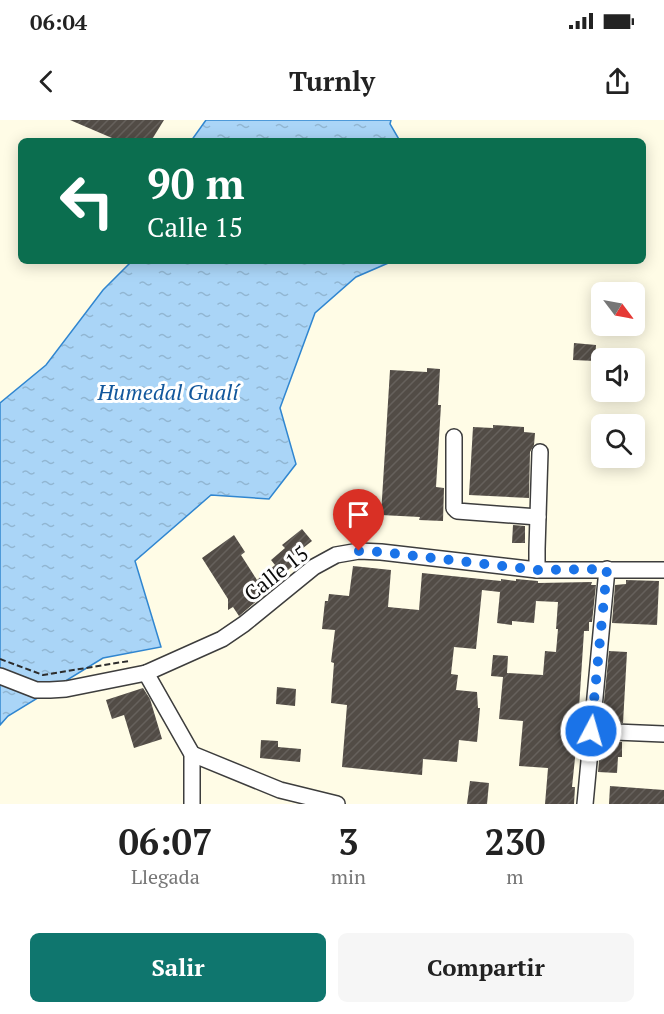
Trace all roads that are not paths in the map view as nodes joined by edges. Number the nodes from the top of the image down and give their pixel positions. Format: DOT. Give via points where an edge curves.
graph roads {
  1 [pos="454,437"];
  2 [pos="540,452"];
  3 [pos="538,517"];
  4 [pos="607,569"];
  5 [pos="537,570"];
  6 [pos="664,570"];
  7 [pos="146,673"];
  8 [pos="0,676"];
  9 [pos="591,731"];
  10 [pos="664,734"];
  11 [pos="192,754"];
  12 [pos="192,804"];
  13 [pos="337,804"];
  14 [pos="585,804"];
  1 -- 3 [label="street" via="457,511"];
  2 -- 3 [label="street"];
  3 -- 5 [label="street"];
  4 -- 5 [label="street, Calle 15"];
  4 -- 6 [label="street, Calle 15"];
  4 -- 9 [label="street"];
  5 -- 7 [label="street, Calle 15" via="381,552 336,555 314,567 222,639"];
  7 -- 8 [label="street, Calle 15" via="66,689 36,690"];
  7 -- 11 [label="street"];
  9 -- 10 [label="street"];
  9 -- 14 [label="street"];
  11 -- 12 [label="street"];
  11 -- 13 [label="street" via="280,790"];
}
